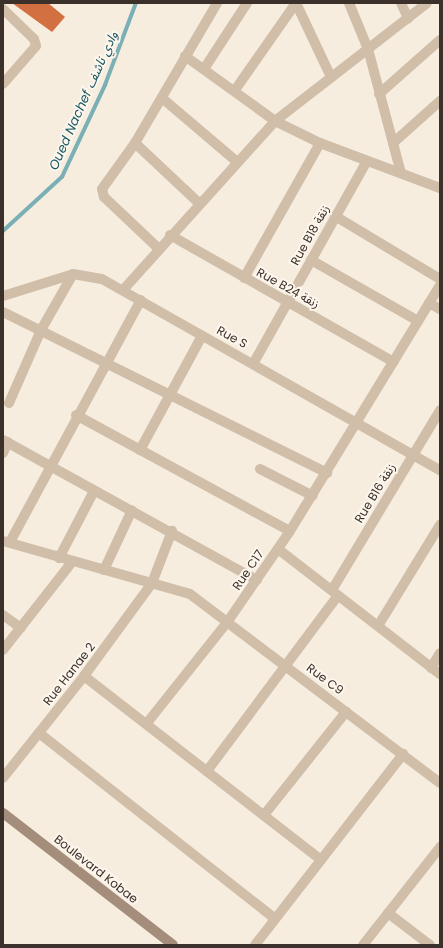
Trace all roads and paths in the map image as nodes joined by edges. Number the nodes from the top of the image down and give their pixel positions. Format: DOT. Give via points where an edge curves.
graph roads {
  1 [pos="217,3"];
  2 [pos="247,3"];
  3 [pos="296,3"];
  4 [pos="348,3"];
  5 [pos="401,3"];
  6 [pos="427,3"];
  7 [pos="3,9"];
  8 [pos="408,18"];
  9 [pos="440,40"];
  10 [pos="368,49"];
  11 [pos="185,56"];
  12 [pos="204,69"];
  13 [pos="331,77"];
  14 [pos="3,84"];
  15 [pos="235,90"];
  16 [pos="379,94"];
  17 [pos="162,98"];
  18 [pos="440,101"];
  19 [pos="275,121"];
  20 [pos="135,143"];
  21 [pos="320,143"];
  22 [pos="393,143"];
  23 [pos="236,161"];
  24 [pos="367,161"];
  25 [pos="401,173"];
  26 [pos="440,188"];
  27 [pos="199,203"];
  28 [pos="335,216"];
  29 [pos="170,235"];
  30 [pos="158,248"];
  31 [pos="311,260"];
  32 [pos="72,274"];
  33 [pos="244,278"];
  34 [pos="440,279"];
  35 [pos="440,285"];
  36 [pos="123,290"];
  37 [pos="3,296"];
  38 [pos="141,300"];
  39 [pos="287,302"];
  40 [pos="429,303"];
  41 [pos="440,309"];
  42 [pos="3,312"];
  43 [pos="418,321"];
  44 [pos="41,330"];
  45 [pos="202,336"];
  46 [pos="106,362"];
  47 [pos="394,362"];
  48 [pos="253,364"];
  49 [pos="171,394"];
  50 [pos="9,403"];
  51 [pos="440,410"];
  52 [pos="76,415"];
  53 [pos="359,423"];
  54 [pos="6,441"];
  55 [pos="140,450"];
  56 [pos="3,453"];
  57 [pos="414,454"];
  58 [pos="50,465"];
  59 [pos="260,469"];
  60 [pos="440,470"];
  61 [pos="327,473"];
  62 [pos="94,491"];
  63 [pos="313,496"];
  64 [pos="132,510"];
  65 [pos="440,525"];
  66 [pos="172,531"];
  67 [pos="290,531"];
  68 [pos="6,541"];
  69 [pos="278,549"];
  70 [pos="59,558"];
  71 [pos="72,562"];
  72 [pos="104,570"];
  73 [pos="257,580"];
  74 [pos="152,583"];
  75 [pos="335,593"];
  76 [pos="3,615"];
  77 [pos="228,621"];
  78 [pos="378,626"];
  79 [pos="20,628"];
  80 [pos="3,650"];
  81 [pos="440,653"];
  82 [pos="285,665"];
  83 [pos="431,668"];
  84 [pos="440,674"];
  85 [pos="84,676"];
  86 [pos="346,712"];
  87 [pos="147,723"];
  88 [pos="39,733"];
  89 [pos="403,754"];
  90 [pos="207,771"];
  91 [pos="3,778"];
  92 [pos="440,783"];
  93 [pos="3,813"];
  94 [pos="264,815"];
  95 [pos="440,847"];
  96 [pos="321,860"];
  97 [pos="388,913"];
  98 [pos="275,919"];
  99 [pos="173,945"];
  100 [pos="255,945"];
  101 [pos="363,945"];
  102 [pos="430,945"];
  1 -- 11 [label="street"];
  2 -- 12 [label="street"];
  3 -- 13 [label="street"];
  3 -- 15 [label="street"];
  4 -- 10 [label="street"];
  5 -- 8 [label="street"];
  6 -- 8 [label="street"];
  7 -- 14 [label="street" via="36,44 35,49"];
  8 -- 10 [label="street"];
  9 -- 16 [label="street"];
  10 -- 13 [label="street"];
  10 -- 16 [label="street"];
  11 -- 12 [label="street"];
  11 -- 17 [label="street"];
  12 -- 15 [label="street"];
  13 -- 19 [label="street"];
  15 -- 19 [label="street"];
  16 -- 22 [label="street"];
  17 -- 20 [label="street"];
  17 -- 23 [label="street"];
  18 -- 22 [label="street"];
  19 -- 21 [label="street"];
  19 -- 23 [label="street"];
  20 -- 27 [label="street"];
  20 -- 30 [label="street" via="102,192"];
  21 -- 24 [label="street"];
  21 -- 33 [label="street"];
  22 -- 25 [label="street"];
  23 -- 27 [label="street"];
  24 -- 25 [label="street"];
  24 -- 28 [label="street, Rue B18 زنقة"];
  25 -- 26 [label="street"];
  27 -- 29 [label="street"];
  28 -- 31 [label="street, Rue B18 زنقة"];
  28 -- 34 [label="street"];
  29 -- 30 [label="street"];
  29 -- 33 [label="street, Rue B24 زنقة"];
  30 -- 36 [label="street"];
  31 -- 39 [label="street, Rue B18 زنقة"];
  31 -- 43 [label="street"];
  32 -- 36 [label="street, Rue S" via="92,275"];
  32 -- 37 [label="street"];
  32 -- 44 [label="street"];
  33 -- 39 [label="street, Rue B24 زنقة"];
  35 -- 40 [label="street, Rue C17"];
  36 -- 38 [label="street, Rue S"];
  38 -- 45 [label="street, Rue S"];
  38 -- 46 [label="street"];
  39 -- 47 [label="street, Rue B24 زنقة"];
  39 -- 48 [label="street, Rue B18 زنقة"];
  40 -- 41 [label="street"];
  40 -- 43 [label="street, Rue C17"];
  42 -- 44 [label="street"];
  43 -- 47 [label="street, Rue C17"];
  44 -- 46 [label="street"];
  44 -- 50 [label="street"];
  45 -- 48 [label="street, Rue S"];
  45 -- 49 [label="street"];
  46 -- 49 [label="street"];
  46 -- 52 [label="street"];
  47 -- 53 [label="street, Rue C17"];
  48 -- 53 [label="street, Rue S"];
  49 -- 55 [label="street"];
  49 -- 61 [label="street"];
  51 -- 57 [label="street, Rue B16 زنقة"];
  52 -- 55 [label="street"];
  52 -- 58 [label="street"];
  53 -- 57 [label="street, Rue S"];
  53 -- 61 [label="street, Rue C17"];
  54 -- 56 [label="street"];
  54 -- 58 [label="street"];
  55 -- 67 [label="street"];
  57 -- 60 [label="street, Rue S"];
  57 -- 75 [label="street, Rue B16 زنقة"];
  58 -- 62 [label="street"];
  58 -- 68 [label="street"];
  59 -- 63 [label="street"];
  61 -- 63 [label="street, Rue C17"];
  62 -- 64 [label="street"];
  62 -- 70 [label="street"];
  63 -- 67 [label="street, Rue C17"];
  64 -- 66 [label="street"];
  64 -- 72 [label="street"];
  65 -- 78 [label="street"];
  66 -- 73 [label="street"];
  66 -- 74 [label="street, Rue Hanae 2"];
  67 -- 69 [label="street, Rue C17"];
  68 -- 70 [label="street, Rue C9"];
  69 -- 73 [label="street, Rue C17"];
  69 -- 75 [label="street"];
  70 -- 71 [label="street, Rue C9"];
  71 -- 72 [label="street, Rue C9"];
  71 -- 79 [label="street"];
  72 -- 74 [label="street, Rue C9"];
  73 -- 77 [label="street, Rue C17"];
  74 -- 77 [label="street, Rue C9" via="194,597"];
  74 -- 85 [label="street, Rue Hanae 2"];
  75 -- 78 [label="street"];
  75 -- 82 [label="street, Rue B16 زنقة"];
  76 -- 79 [label="street"];
  77 -- 82 [label="street, Rue C9"];
  77 -- 87 [label="street, Rue C17"];
  78 -- 83 [label="street"];
  79 -- 80 [label="street"];
  81 -- 83 [label="street"];
  82 -- 86 [label="street, Rue C9"];
  82 -- 90 [label="street, Rue B16 زنقة"];
  83 -- 84 [label="street"];
  85 -- 87 [label="street"];
  85 -- 88 [label="street, Rue Hanae 2"];
  86 -- 89 [label="street, Rue C9"];
  86 -- 94 [label="street"];
  87 -- 90 [label="street"];
  88 -- 91 [label="street, Rue Hanae 2"];
  88 -- 98 [label="street"];
  89 -- 92 [label="street, Rue C9"];
  89 -- 96 [label="street"];
  90 -- 94 [label="street"];
  93 -- 99 [label="main road, Boulevard Kobae"];
  94 -- 96 [label="street"];
  95 -- 97 [label="street"];
  96 -- 98 [label="street"];
  97 -- 101 [label="street"];
  97 -- 102 [label="street"];
  98 -- 100 [label="street"];
}
